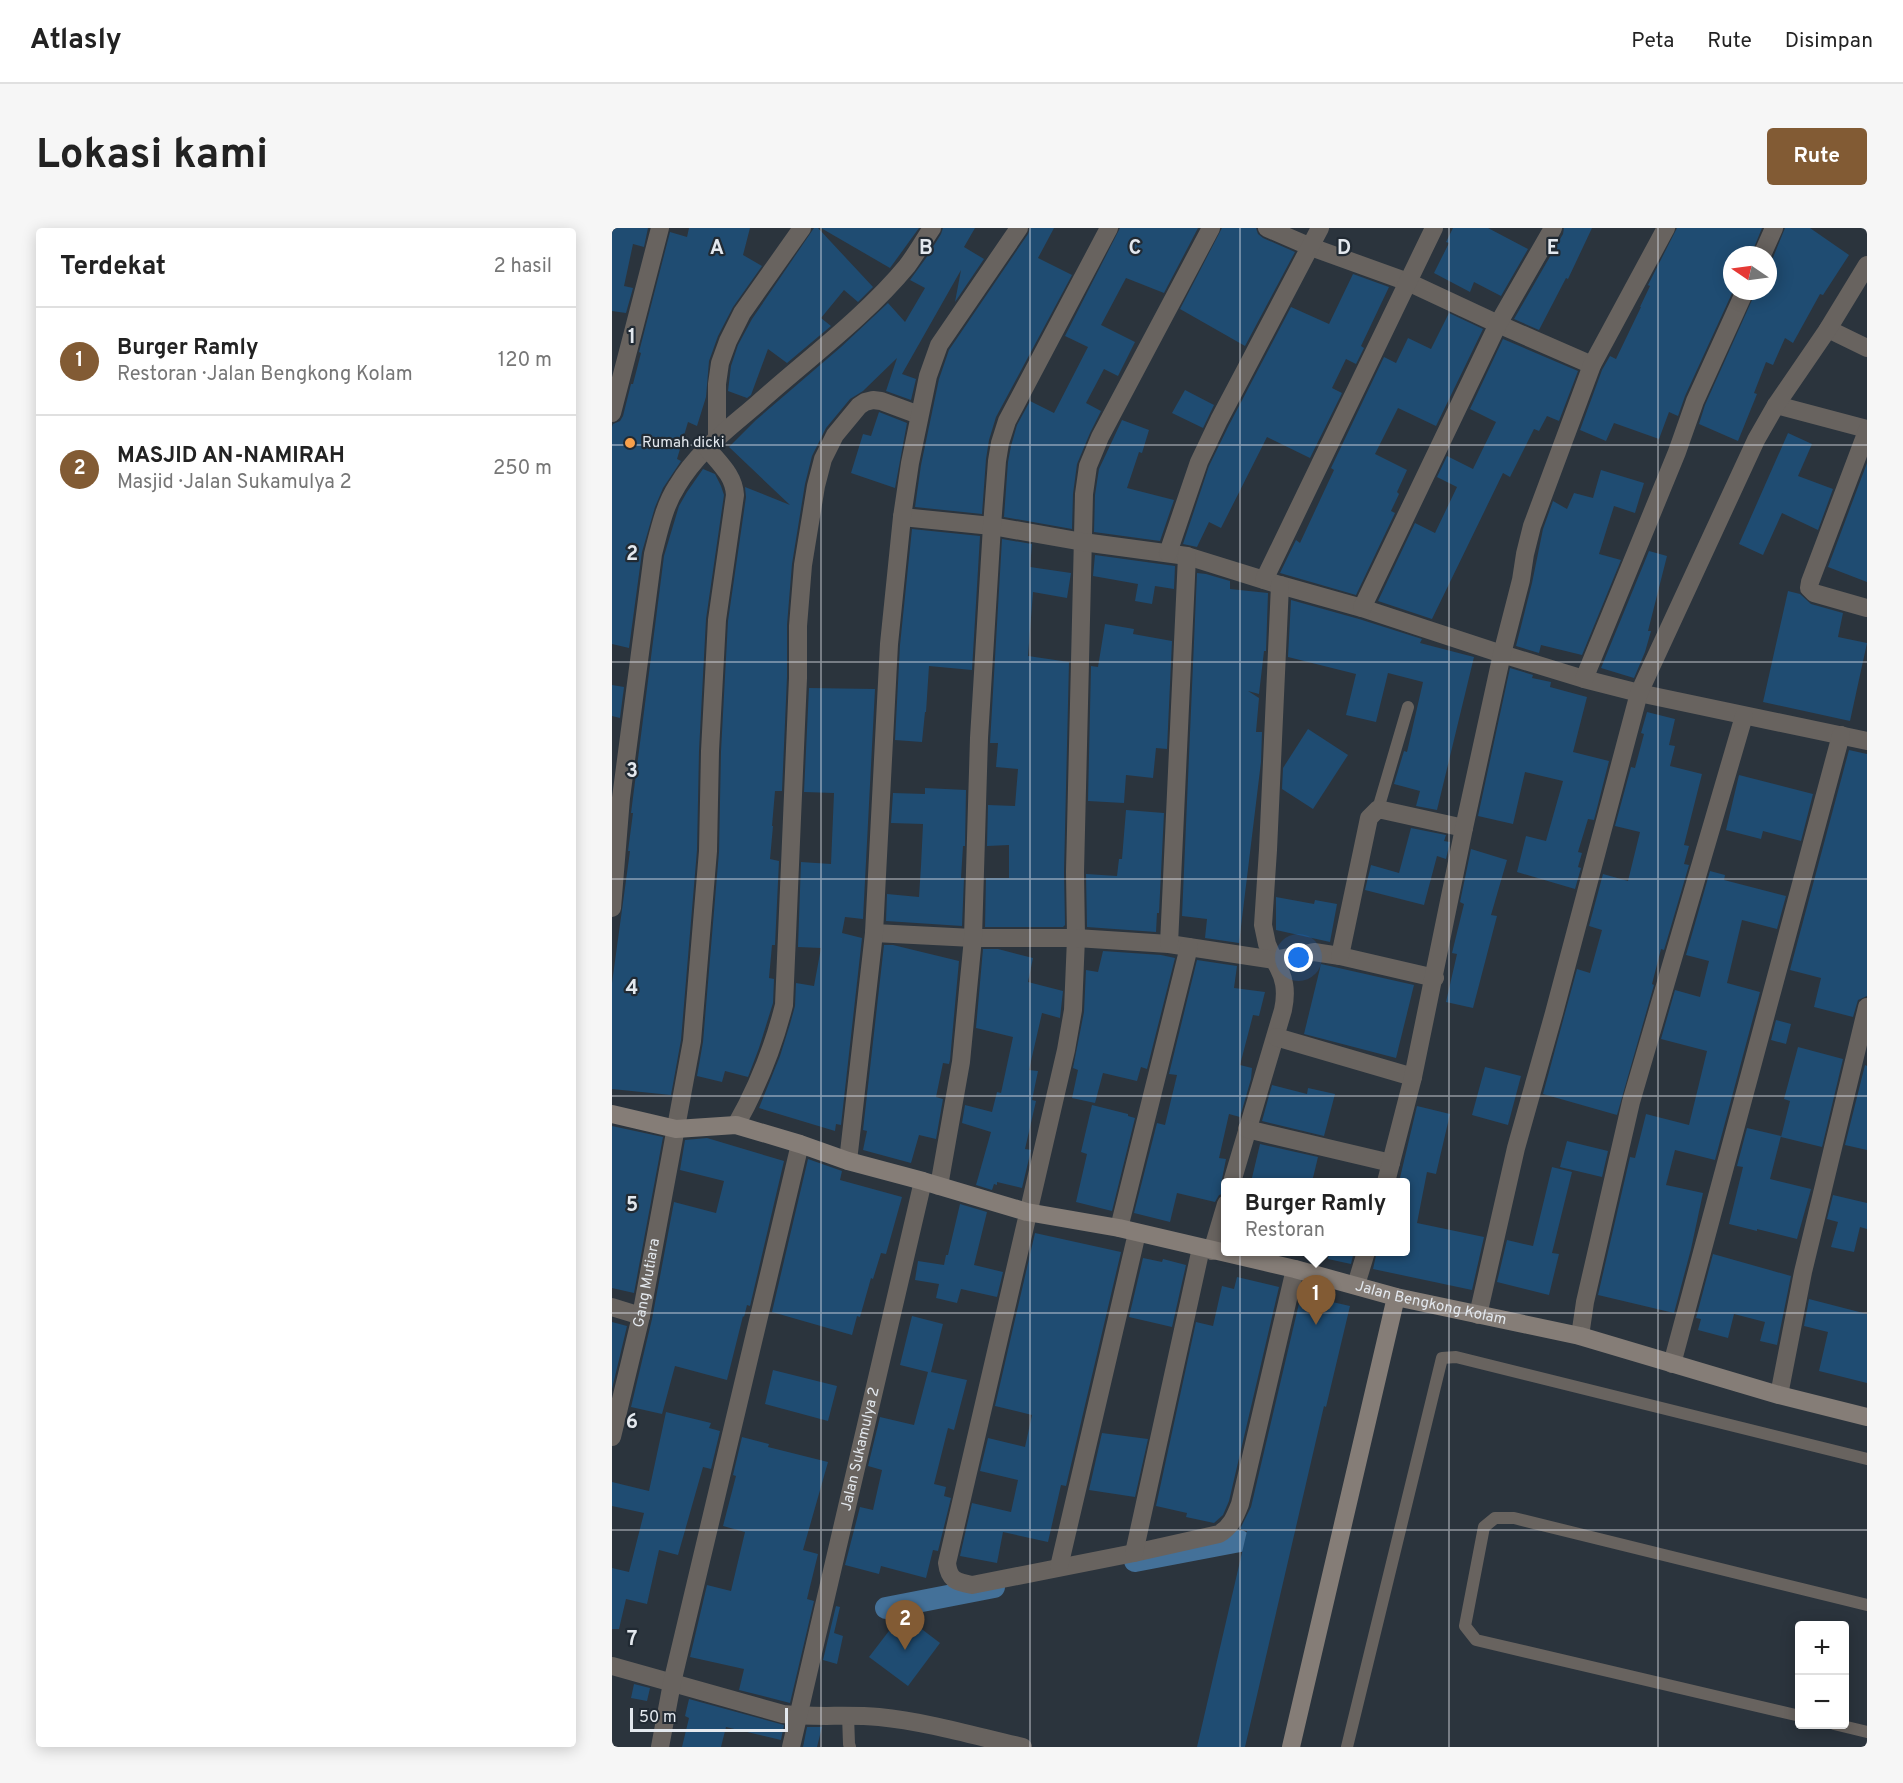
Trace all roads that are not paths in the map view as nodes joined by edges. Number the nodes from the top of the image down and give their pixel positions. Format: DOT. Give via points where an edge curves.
graph roads {
  1 [pos="660,228"];
  2 [pos="932,228"];
  3 [pos="1019,228"];
  4 [pos="1109,228"];
  5 [pos="1211,228"];
  6 [pos="1267,228"];
  7 [pos="1320,228"];
  8 [pos="1434,228"];
  9 [pos="1553,228"];
  10 [pos="1666,228"];
  11 [pos="1774,228"];
  12 [pos="799,229"];
  13 [pos="1766,246"];
  14 [pos="1311,247"];
  15 [pos="1867,265"];
  16 [pos="1407,282"];
  17 [pos="1741,300"];
  18 [pos="1498,324"];
  19 [pos="1828,328"];
  20 [pos="1867,348"];
  21 [pos="1592,365"];
  22 [pos="1776,405"];
  23 [pos="612,413"];
  24 [pos="919,415"];
  25 [pos="1867,430"];
  26 [pos="712,443"];
  27 [pos="902,517"];
  28 [pos="992,526"];
  29 [pos="1083,542"];
  30 [pos="1168,553"];
  31 [pos="1187,556"];
  32 [pos="1272,582"];
  33 [pos="1362,608"];
  34 [pos="1867,608"];
  35 [pos="1502,654"];
  36 [pos="1584,679"];
  37 [pos="1639,693"];
  38 [pos="1407,707"];
  39 [pos="1744,716"];
  40 [pos="1841,735"];
  41 [pos="1867,741"];
  42 [pos="1378,809"];
  43 [pos="1464,828"];
  44 [pos="612,908"];
  45 [pos="874,933"];
  46 [pos="973,938"];
  47 [pos="1076,938"];
  48 [pos="1169,944"];
  49 [pos="1189,947"];
  50 [pos="1340,956"];
  51 [pos="1274,960"];
  52 [pos="1435,978"];
  53 [pos="1867,1007"];
  54 [pos="1276,1036"];
  55 [pos="1413,1077"];
  56 [pos="612,1114"];
  57 [pos="736,1125"];
  58 [pos="676,1129"];
  59 [pos="1247,1130"];
  60 [pos="800,1144"];
  61 [pos="848,1161"];
  62 [pos="1391,1163"];
  63 [pos="1233,1178"];
  64 [pos="1387,1178"];
  65 [pos="931,1183"];
  66 [pos="1027,1212"];
  67 [pos="1221,1216"];
  68 [pos="1128,1230"];
  69 [pos="1207,1250"];
  70 [pos="1221,1253"];
  71 [pos="1235,1256"];
  72 [pos="1365,1256"];
  73 [pos="1295,1269"];
  74 [pos="1356,1285"];
  75 [pos="1396,1297"];
  76 [pos="612,1307"];
  77 [pos="1478,1315"];
  78 [pos="641,1316"];
  79 [pos="1580,1336"];
  80 [pos="1672,1364"];
  81 [pos="1779,1395"];
  82 [pos="1867,1417"];
  83 [pos="612,1437"];
  84 [pos="1867,1460"];
  85 [pos="1134,1553"];
  86 [pos="1059,1568"];
  87 [pos="1867,1605"];
  88 [pos="612,1666"];
  89 [pos="672,1683"];
  90 [pos="848,1715"];
  91 [pos="1795,1715"];
  92 [pos="799,1716"];
  93 [pos="1849,1728"];
  94 [pos="1867,1732"];
  95 [pos="660,1747"];
  96 [pos="791,1747"];
  97 [pos="850,1747"];
  98 [pos="1023,1747"];
  99 [pos="1291,1747"];
  100 [pos="1347,1747"];
  1 -- 23 [label="street"];
  2 -- 26 [label="street" via="884,290"];
  3 -- 24 [label="street" via="939,345"];
  4 -- 28 [label="street, Jalan Sukamulya 2" via="1007,421 997,461"];
  5 -- 29 [label="street" via="1088,466"];
  6 -- 14 [label="street"];
  7 -- 14 [label="street"];
  8 -- 16 [label="street"];
  9 -- 18 [label="street"];
  10 -- 21 [label="street"];
  11 -- 13 [label="street"];
  12 -- 26 [label="street" via="742,313 728,341 720,363"];
  14 -- 16 [label="street"];
  14 -- 30 [label="street" via="1199,462"];
  15 -- 19 [label="street"];
  16 -- 18 [label="street"];
  16 -- 32 [label="street"];
  17 -- 36 [label="street" via="1695,401"];
  18 -- 21 [label="street"];
  18 -- 33 [label="street"];
  19 -- 20 [label="street"];
  19 -- 22 [label="street"];
  21 -- 35 [label="street" via="1532,526"];
  22 -- 25 [label="street"];
  22 -- 37 [label="street"];
  24 -- 27 [label="street"];
  24 -- 57 [label="street" via="881,401 865,402 835,435 823,459 803,565 798,626 784,1005 763,1074"];
  25 -- 34 [label="street" via="1809,582 1814,593"];
  26 -- 44 [label="street" via="693,461 675,488 653,554 621,798"];
  26 -- 58 [label="street, Gang Mutiara" via="734,484 735,495 717,620 708,851 696,1004"];
  27 -- 28 [label="street"];
  27 -- 45 [label="street" via="889,644"];
  28 -- 29 [label="street"];
  28 -- 46 [label="street, Jalan Sukamulya 2" via="979,738"];
  29 -- 30 [label="street"];
  29 -- 47 [label="street"];
  30 -- 31 [label="street"];
  31 -- 32 [label="street"];
  31 -- 48 [label="street"];
  32 -- 33 [label="street"];
  32 -- 51 [label="street" via="1269,850 1263,925"];
  33 -- 35 [label="street"];
  35 -- 36 [label="street"];
  35 -- 43 [label="street"];
  36 -- 37 [label="street"];
  37 -- 39 [label="street"];
  37 -- 77 [label="street" via="1516,1148"];
  38 -- 42 [label="lane"];
  39 -- 40 [label="street"];
  39 -- 79 [label="street" via="1631,1102"];
  40 -- 41 [label="street"];
  40 -- 80 [label="street"];
  42 -- 43 [label="street"];
  42 -- 50 [label="street" via="1370,818"];
  43 -- 52 [label="street"];
  45 -- 46 [label="street"];
  45 -- 61 [label="street"];
  46 -- 47 [label="street"];
  46 -- 65 [label="street, Jalan Sukamulya 2" via="961,1062"];
  47 -- 48 [label="street"];
  47 -- 66 [label="street" via="1071,1020"];
  48 -- 49 [label="street"];
  49 -- 51 [label="street"];
  49 -- 68 [label="street"];
  50 -- 51 [label="street" via="1314,952"];
  50 -- 52 [label="street"];
  51 -- 54 [label="street" via="1282,971 1286,995"];
  52 -- 55 [label="street"];
  53 -- 81 [label="street" via="1803,1272"];
  54 -- 55 [label="street"];
  54 -- 59 [label="street"];
  55 -- 62 [label="street"];
  56 -- 58 [label="street"];
  57 -- 58 [label="street"];
  57 -- 60 [label="street, Jalan Bengkong Kolam"];
  58 -- 78 [label="street, Gang Mutiara"];
  59 -- 62 [label="street"];
  59 -- 63 [label="street"];
  60 -- 61 [label="street, Jalan Bengkong Kolam"];
  60 -- 89 [label="street"];
  61 -- 65 [label="street, Jalan Bengkong Kolam"];
  62 -- 64 [label="street"];
  65 -- 66 [label="street, Jalan Bengkong Kolam"];
  65 -- 92 [label="street, Jalan Sukamulya 2"];
  66 -- 68 [label="street, Jalan Bengkong Kolam"];
  66 -- 86 [label="street" via="947,1563 953,1579 972,1584"];
  67 -- 69 [label="street"];
  68 -- 69 [label="street, Jalan Bengkong Kolam"];
  68 -- 86 [label="street"];
  69 -- 70 [label="street, Jalan Bengkong Kolam"];
  69 -- 85 [label="street"];
  71 -- 73 [label="street, Jalan Bengkong Kolam"];
  72 -- 74 [label="street"];
  73 -- 74 [label="street, Jalan Bengkong Kolam"];
  73 -- 85 [label="street" via="1240,1504 1232,1523 1219,1534"];
  74 -- 75 [label="street, Jalan Bengkong Kolam"];
  75 -- 77 [label="street, Jalan Bengkong Kolam"];
  75 -- 99 [label="street"];
  76 -- 78 [label="street"];
  77 -- 79 [label="street, Jalan Bengkong Kolam"];
  78 -- 83 [label="street, Gang Mutiara"];
  79 -- 80 [label="street, Jalan Bengkong Kolam"];
  80 -- 81 [label="street, Jalan Bengkong Kolam"];
  81 -- 82 [label="street, Jalan Bengkong Kolam"];
  84 -- 100 [label="lane" via="1455,1357 1442,1358"];
  85 -- 86 [label="street"];
  87 -- 91 [label="lane" via="1514,1518 1495,1518 1484,1527 1465,1626 1476,1640"];
  88 -- 89 [label="street"];
  89 -- 92 [label="street" via="766,1711"];
  89 -- 95 [label="street"];
  90 -- 92 [label="street"];
  90 -- 97 [label="lane"];
  90 -- 98 [label="street" via="926,1724"];
  92 -- 96 [label="street, Jalan Sukamulya 2"];
  93 -- 94 [label="lane"];
}
